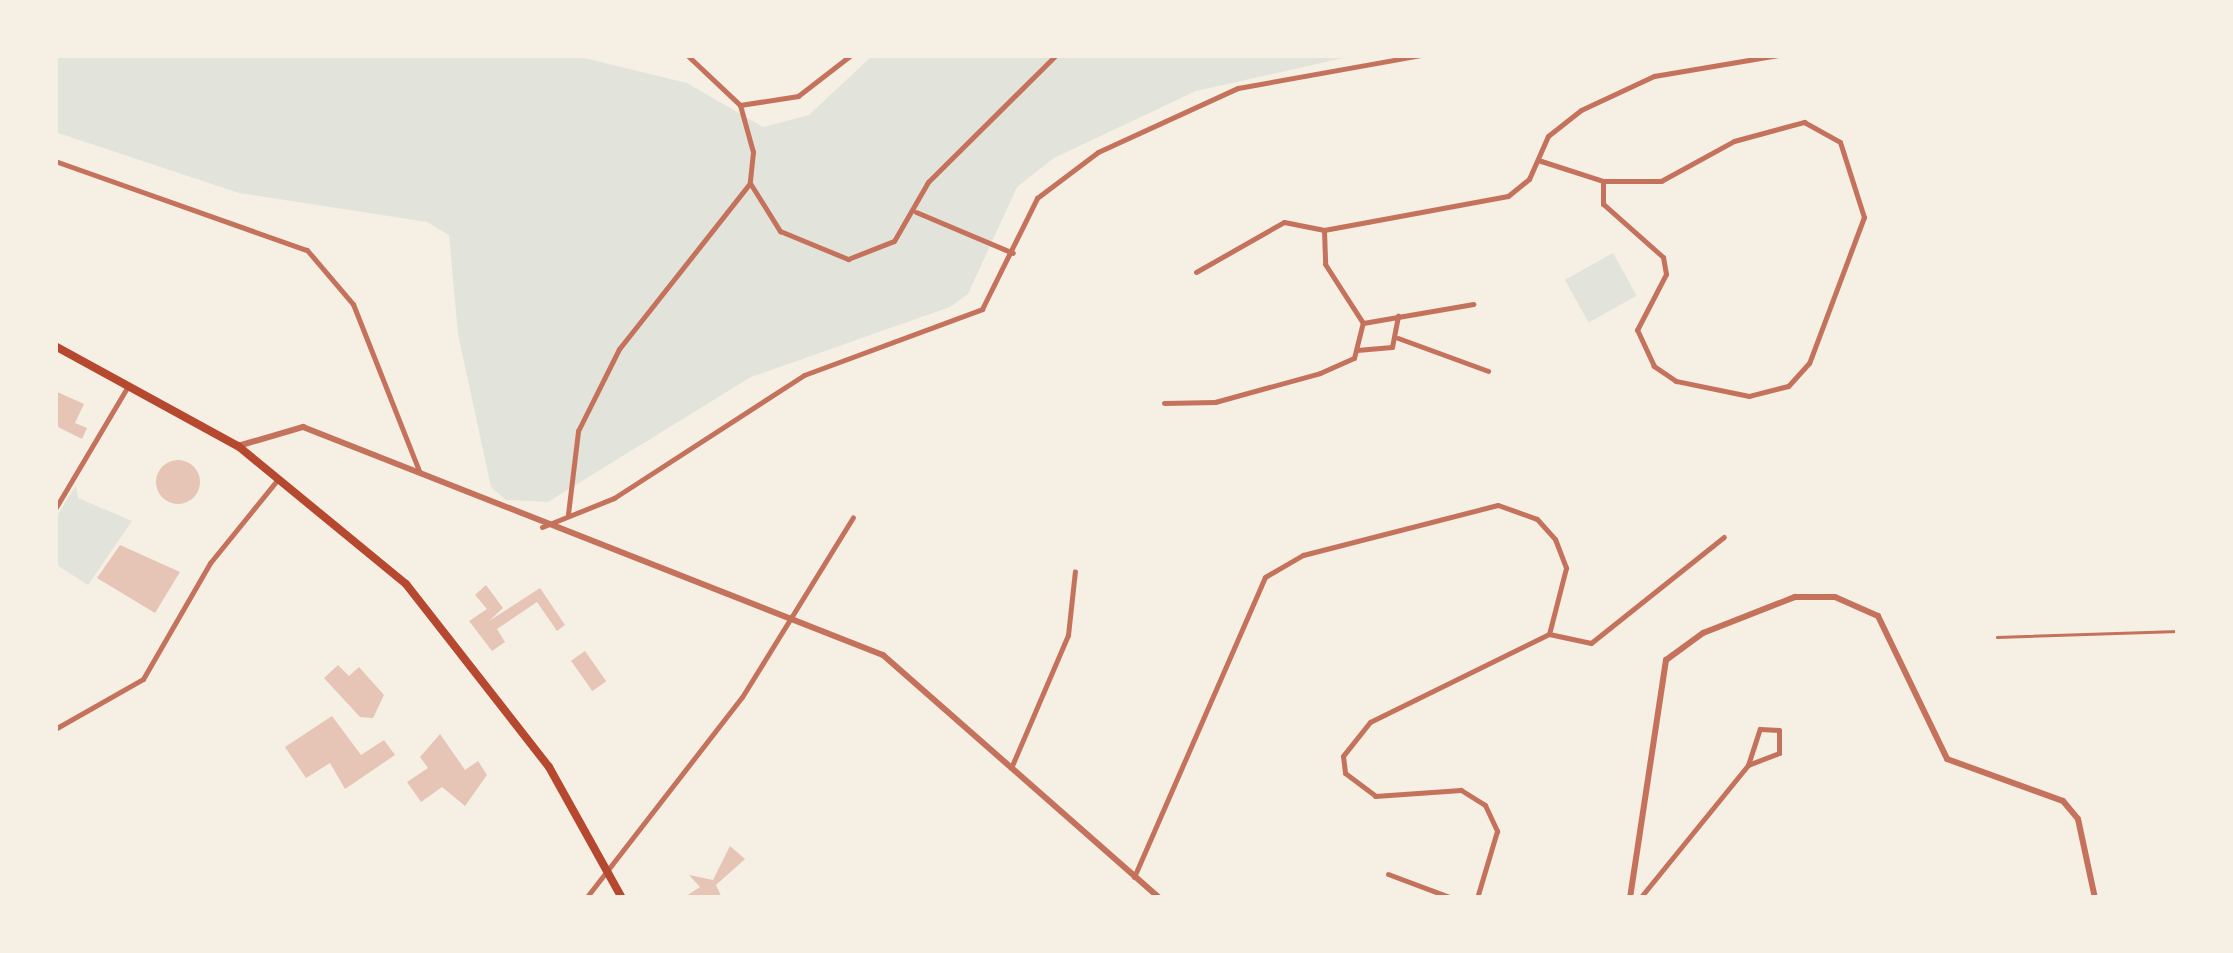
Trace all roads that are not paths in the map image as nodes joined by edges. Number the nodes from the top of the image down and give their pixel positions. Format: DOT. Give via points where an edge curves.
graph roads {
  1 [pos="687,55"];
  2 [pos="851,55"];
  3 [pos="1056,55"];
  4 [pos="1422,55"];
  5 [pos="1778,55"];
  6 [pos="740,105"];
  7 [pos="55,160"];
  8 [pos="1538,160"];
  9 [pos="1604,181"];
  10 [pos="750,183"];
  11 [pos="916,212"];
  12 [pos="1324,230"];
  13 [pos="1013,253"];
  14 [pos="1196,272"];
  15 [pos="1473,304"];
  16 [pos="1398,316"];
  17 [pos="1363,323"];
  18 [pos="1398,338"];
  19 [pos="55,346"];
  20 [pos="1358,350"];
  21 [pos="1488,371"];
  22 [pos="130,384"];
  23 [pos="1164,402"];
  24 [pos="238,446"];
  25 [pos="419,472"];
  26 [pos="280,477"];
  27 [pos="55,509"];
  28 [pos="566,517"];
  29 [pos="852,517"];
  30 [pos="542,527"];
  31 [pos="1724,536"];
  32 [pos="1075,571"];
  33 [pos="792,620"];
  34 [pos="2178,630"];
  35 [pos="1549,634"];
  36 [pos="1997,637"];
  37 [pos="55,730"];
  38 [pos="1748,765"];
  39 [pos="1011,768"];
  40 [pos="610,869"];
  41 [pos="1388,874"];
  42 [pos="1134,877"];
  43 [pos="586,898"];
  44 [pos="622,898"];
  45 [pos="1160,898"];
  46 [pos="1452,898"];
  47 [pos="1477,898"];
  48 [pos="1630,898"];
  49 [pos="1640,898"];
  50 [pos="2095,898"];
  1 -- 6 [label="street"];
  2 -- 6 [label="street" via="798,96"];
  3 -- 11 [label="street" via="928,182"];
  4 -- 13 [label="street" via="1206,98 1055,179"];
  5 -- 8 [label="street" via="1654,76 1616,92 1558,125"];
  6 -- 10 [label="street" via="753,152"];
  7 -- 25 [label="street" via="307,250 353,304"];
  8 -- 9 [label="street"];
  8 -- 12 [label="street" via="1518,189 1493,202"];
  9 -- 9 [label="street" via="1661,181 1758,131 1804,122 1830,131 1864,217 1800,376 1749,396 1709,393 1654,366 1637,330 1666,274 1663,257 1603,204"];
  10 -- 11 [label="street" via="780,231 830,257 880,250"];
  10 -- 28 [label="street" via="619,348 578,431"];
  11 -- 13 [label="street"];
  12 -- 14 [label="street" via="1284,222"];
  12 -- 17 [label="street" via="1325,264"];
  13 -- 28 [label="street" via="1000,288 960,322 804,375 614,498"];
  15 -- 16 [label="street"];
  16 -- 17 [label="street"];
  16 -- 18 [label="street"];
  17 -- 20 [label="street"];
  18 -- 20 [label="street" via="1385,351"];
  18 -- 21 [label="street"];
  19 -- 22 [label="main road"];
  20 -- 23 [label="street" via="1320,372 1214,402"];
  22 -- 24 [label="main road"];
  22 -- 27 [label="street"];
  24 -- 25 [label="street" via="303,427"];
  24 -- 26 [label="main road"];
  25 -- 30 [label="street"];
  26 -- 37 [label="street" via="210,563 143,679"];
  26 -- 40 [label="main road" via="406,584 482,671"];
  28 -- 30 [label="street"];
  29 -- 33 [label="street"];
  30 -- 33 [label="street"];
  31 -- 35 [label="street" via="1591,643"];
  32 -- 39 [label="street" via="1068,634"];
  33 -- 39 [label="street" via="903,668"];
  33 -- 40 [label="street"];
  34 -- 36 [label="lane"];
  35 -- 42 [label="street" via="1566,568 1554,539 1518,508 1478,504 1285,562 1252,594"];
  35 -- 47 [label="street" via="1370,722 1343,756 1345,773 1375,796 1460,790 1485,805 1497,831"];
  38 -- 38 [label="street" via="1779,753 1779,730 1760,728"];
  38 -- 49 [label="street"];
  39 -- 42 [label="street"];
  40 -- 43 [label="street"];
  40 -- 44 [label="main road"];
  41 -- 46 [label="street"];
  42 -- 45 [label="street"];
  48 -- 50 [label="street" via="1666,660 1740,616 1815,597 1859,603 1878,616 1944,756 2063,801 2078,819"];
}
